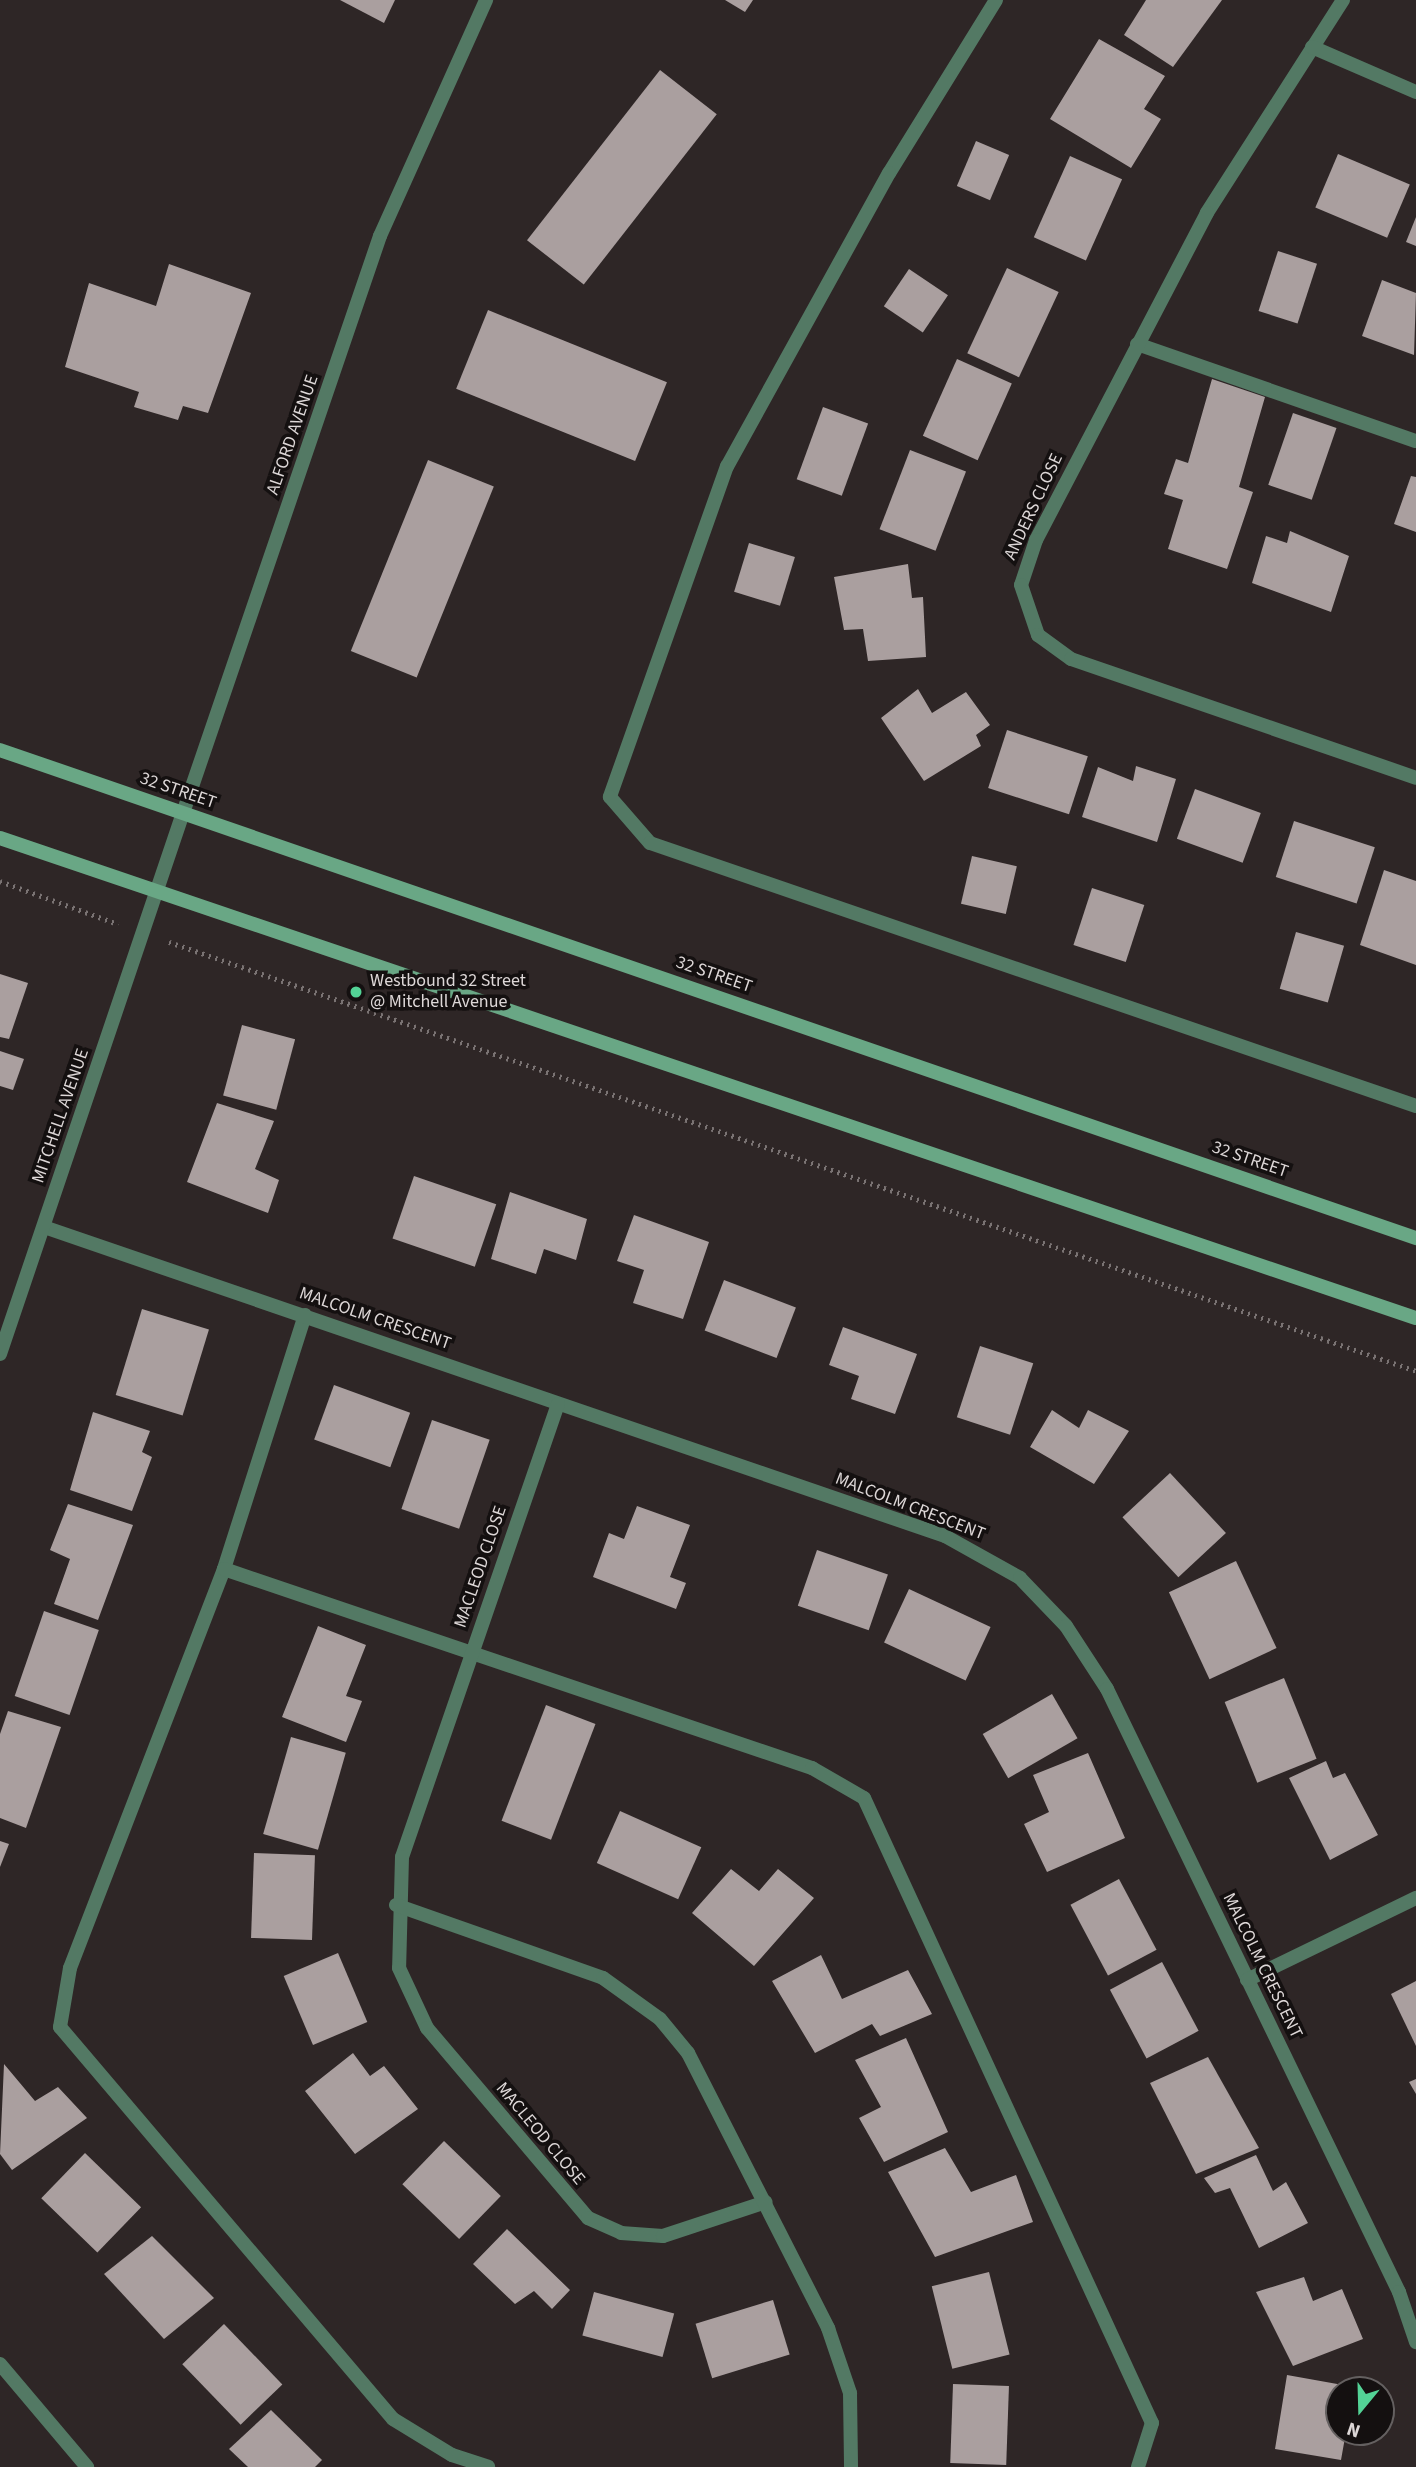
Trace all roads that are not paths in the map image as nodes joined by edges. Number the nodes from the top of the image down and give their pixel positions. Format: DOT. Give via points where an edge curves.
graph roads {
  1 [pos="486,0"];
  2 [pos="996,0"];
  3 [pos="1343,0"];
  4 [pos="1312,47"];
  5 [pos="1416,92"];
  6 [pos="1137,344"];
  7 [pos="1416,440"];
  8 [pos="0,750"];
  9 [pos="1416,778"];
  10 [pos="183,813"];
  11 [pos="0,838"];
  12 [pos="157,891"];
  13 [pos="1416,1106"];
  14 [pos="44,1227"];
  15 [pos="1416,1238"];
  16 [pos="306,1315"];
  17 [pos="1416,1318"];
  18 [pos="0,1353"];
  19 [pos="558,1404"];
  20 [pos="224,1569"];
  21 [pos="472,1652"];
  22 [pos="1416,1898"];
  23 [pos="396,1905"];
  24 [pos="1247,1980"];
  25 [pos="766,2202"];
  26 [pos="1416,2342"];
  27 [pos="0,2364"];
  28 [pos="88,2467"];
  29 [pos="488,2467"];
  30 [pos="851,2467"];
  31 [pos="1138,2467"];
  1 -- 10 [label="street, ALFORD AVENUE" via="380,236"];
  2 -- 13 [label="street" via="889,173 727,466 610,797 650,843"];
  3 -- 4 [label="street, ANDERS CLOSE"];
  4 -- 5 [label="street"];
  4 -- 6 [label="street, ANDERS CLOSE" via="1207,213"];
  6 -- 7 [label="street"];
  6 -- 9 [label="street, ANDERS CLOSE" via="1025,565 1024,604 1033,627 1070,659"];
  8 -- 10 [label="main road, 32 STREET"];
  10 -- 12 [label="street, ALFORD AVENUE"];
  10 -- 15 [label="main road, 32 STREET"];
  11 -- 12 [label="main road"];
  12 -- 14 [label="street, MITCHELL AVENUE"];
  12 -- 17 [label="main road"];
  14 -- 16 [label="street, MALCOLM CRESCENT"];
  14 -- 18 [label="street, MITCHELL AVENUE"];
  16 -- 19 [label="street, MALCOLM CRESCENT"];
  16 -- 20 [label="street"];
  19 -- 21 [label="street, MACLEOD CLOSE"];
  19 -- 24 [label="street, MALCOLM CRESCENT" via="945,1536 1020,1577 1066,1626 1107,1689"];
  20 -- 21 [label="street"];
  20 -- 29 [label="street" via="70,1968 60,2027 393,2419 452,2455"];
  21 -- 23 [label="street, MACLEOD CLOSE" via="402,1857"];
  21 -- 31 [label="street" via="811,1768 864,1798 1152,2423"];
  22 -- 24 [label="street"];
  23 -- 25 [label="street" via="577,1965 627,1992 688,2053"];
  23 -- 25 [label="street, MACLEOD CLOSE" via="399,1968 415,2009 588,2218 621,2234 663,2236"];
  24 -- 26 [label="street, MALCOLM CRESCENT" via="1399,2292"];
  25 -- 30 [label="street" via="838,2353 850,2393"];
  27 -- 28 [label="street"];
}
